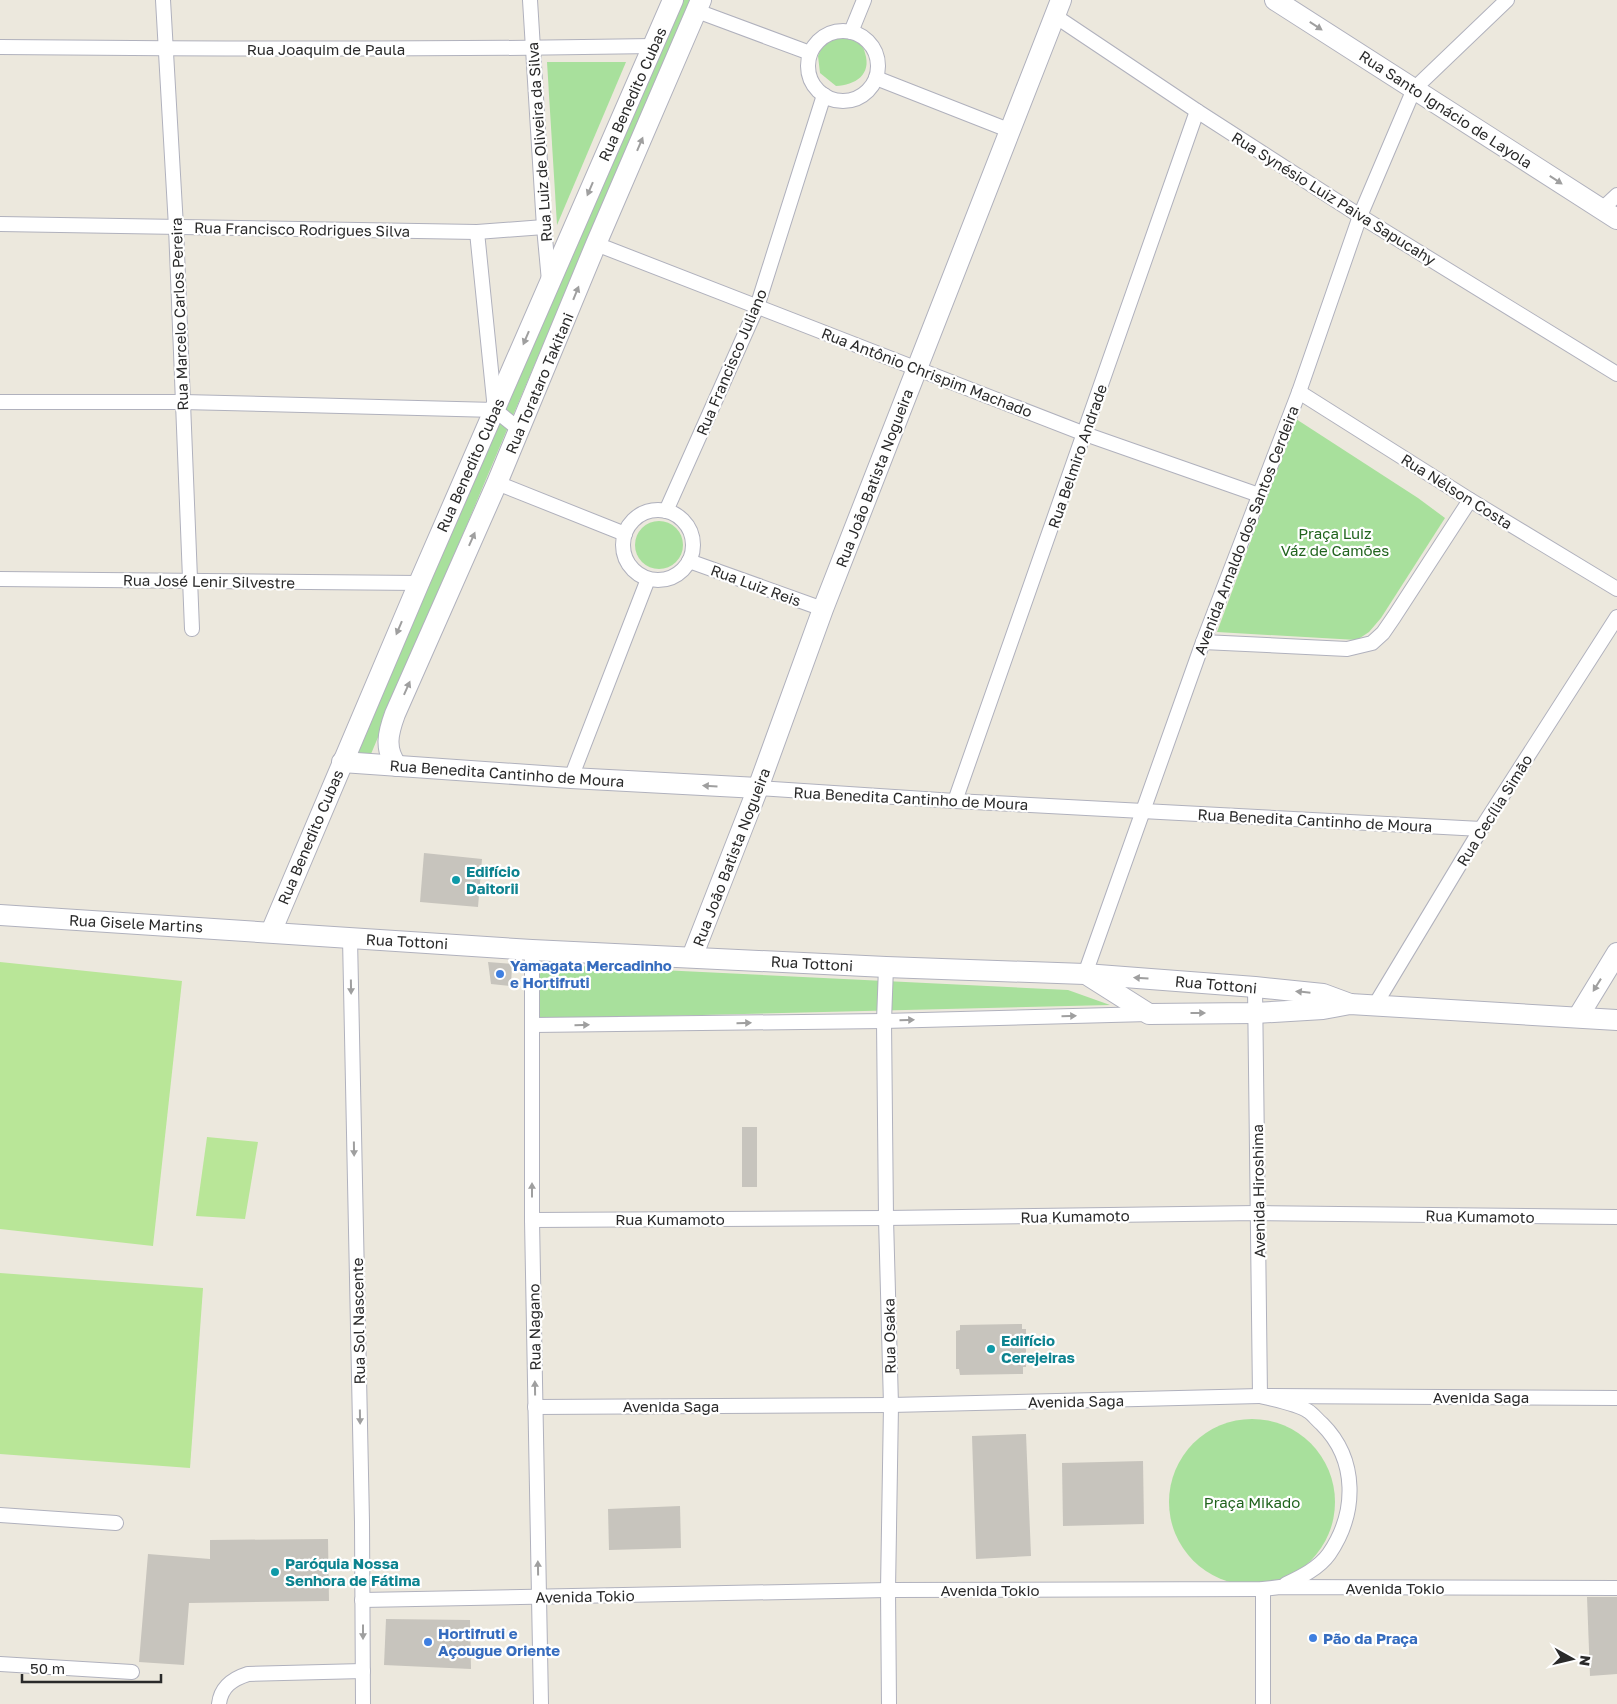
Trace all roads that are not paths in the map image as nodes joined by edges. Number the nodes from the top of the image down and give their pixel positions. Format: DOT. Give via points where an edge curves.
graph roads {
  1 [pos="163,0"];
  2 [pos="530,0"];
  3 [pos="673,0"];
  4 [pos="864,0"];
  5 [pos="1275,0"];
  6 [pos="1507,0"];
  7 [pos="699,6"];
  8 [pos="1058,8"];
  9 [pos="851,32"];
  10 [pos="653,46"];
  11 [pos="0,47"];
  12 [pos="534,48"];
  13 [pos="165,49"];
  14 [pos="810,53"];
  15 [pos="876,78"];
  16 [pos="1414,88"];
  17 [pos="824,96"];
  18 [pos="1197,111"];
  19 [pos="1010,131"];
  20 [pos="1617,196"];
  21 [pos="1610,214"];
  22 [pos="1360,216"];
  23 [pos="0,224"];
  24 [pos="176,227"];
  25 [pos="544,227"];
  26 [pos="477,232"];
  27 [pos="596,244"];
  28 [pos="549,284"];
  29 [pos="757,307"];
  30 [pos="917,368"];
  31 [pos="1617,374"];
  32 [pos="1299,392"];
  33 [pos="0,402"];
  34 [pos="183,402"];
  35 [pos="495,410"];
  36 [pos="520,430"];
  37 [pos="1085,434"];
  38 [pos="497,483"];
  39 [pos="1259,495"];
  40 [pos="1470,500"];
  41 [pos="666,511"];
  42 [pos="625,534"];
  43 [pos="689,561"];
  44 [pos="0,578"];
  45 [pos="648,579"];
  46 [pos="190,581"];
  47 [pos="418,583"];
  48 [pos="1617,589"];
  49 [pos="823,609"];
  50 [pos="1617,617"];
  51 [pos="192,629"];
  52 [pos="1204,642"];
  53 [pos="368,701"];
  54 [pos="395,714"];
  55 [pos="342,762"];
  56 [pos="397,766"];
  57 [pos="572,778"];
  58 [pos="758,788"];
  59 [pos="955,801"];
  60 [pos="1142,811"];
  61 [pos="1481,829"];
  62 [pos="0,915"];
  63 [pos="271,932"];
  64 [pos="350,938"];
  65 [pos="532,950"];
  66 [pos="1617,954"];
  67 [pos="692,957"];
  68 [pos="886,968"];
  69 [pos="1085,974"];
  70 [pos="1255,987"];
  71 [pos="1350,1004"];
  72 [pos="1375,1005"];
  73 [pos="1255,1013"];
  74 [pos="1149,1014"];
  75 [pos="1578,1017"];
  76 [pos="1617,1020"];
  77 [pos="884,1021"];
  78 [pos="533,1026"];
  79 [pos="1258,1213"];
  80 [pos="1617,1217"];
  81 [pos="886,1218"];
  82 [pos="532,1220"];
  83 [pos="1260,1396"];
  84 [pos="1617,1398"];
  85 [pos="891,1405"];
  86 [pos="535,1407"];
  87 [pos="0,1515"];
  88 [pos="116,1523"];
  89 [pos="1280,1587"];
  90 [pos="1617,1588"];
  91 [pos="1263,1589"];
  92 [pos="888,1590"];
  93 [pos="539,1597"];
  94 [pos="362,1600"];
  95 [pos="0,1664"];
  96 [pos="363,1671"];
  97 [pos="132,1672"];
  98 [pos="219,1704"];
  99 [pos="363,1704"];
  100 [pos="541,1704"];
  101 [pos="889,1704"];
  102 [pos="1264,1704"];
  1 -- 13 [label="street, Rua Marcelo Carlos Pereira"];
  2 -- 12 [label="street, Rua Luiz de Oliveira da Silva"];
  3 -- 10 [label="street, Rua Benedito Cubas"];
  4 -- 9 [label="street"];
  5 -- 16 [label="street, Rua Santo Ignácio de Layola, one-way"];
  6 -- 16 [label="street"];
  7 -- 14 [label="street"];
  27 -- 7 [label="street, Rua Torataro Takitani, one-way"];
  8 -- 18 [label="street, Rua Synésio Luiz Paiva Sapucahy"];
  8 -- 19 [label="street, Rua João Batista Nogueira"];
  9 -- 14 [label="street" via="828,34 817,41"];
  9 -- 15 [label="street" via="873,47 877,59"];
  10 -- 12 [label="street, Rua Joaquim de Paula"];
  10 -- 28 [label="street, Rua Benedito Cubas, one-way"];
  11 -- 13 [label="street, Rua Joaquim de Paula"];
  12 -- 13 [label="street, Rua Joaquim de Paula"];
  12 -- 25 [label="street, Rua Luiz de Oliveira da Silva"];
  13 -- 24 [label="street, Rua Marcelo Carlos Pereira"];
  14 -- 17 [label="street" via="808,73"];
  15 -- 17 [label="street" via="859,97 847,101"];
  15 -- 19 [label="street"];
  16 -- 21 [label="street, Rua Santo Ignácio de Layola, one-way"];
  16 -- 22 [label="street, Avenida Arnaldo dos Santos Cerdeira"];
  17 -- 29 [label="street, Rua Francisco Juliano"];
  18 -- 22 [label="street, Rua Synésio Luiz Paiva Sapucahy"];
  18 -- 37 [label="street, Rua Belmiro Andrade"];
  19 -- 30 [label="street, Rua João Batista Nogueira"];
  20 -- 21 [label="street"];
  22 -- 31 [label="street, Rua Synésio Luiz Paiva Sapucahy"];
  22 -- 32 [label="street, Avenida Arnaldo dos Santos Cerdeira"];
  23 -- 24 [label="street, Rua Francisco Rodrigues Silva"];
  24 -- 26 [label="street, Rua Francisco Rodrigues Silva"];
  24 -- 34 [label="street, Rua Marcelo Carlos Pereira"];
  25 -- 26 [label="street, Rua Francisco Rodrigues Silva"];
  25 -- 28 [label="street, Rua Luiz de Oliveira da Silva"];
  26 -- 35 [label="street"];
  27 -- 29 [label="street, Rua Antônio Chrispim Machado"];
  36 -- 27 [label="street, Rua Torataro Takitani, one-way"];
  28 -- 35 [label="street, Rua Benedito Cubas, one-way"];
  29 -- 30 [label="street, Rua Antônio Chrispim Machado"];
  29 -- 41 [label="street, Rua Francisco Juliano"];
  30 -- 37 [label="street, Rua Antônio Chrispim Machado"];
  30 -- 49 [label="street, Rua João Batista Nogueira"];
  32 -- 39 [label="street, Avenida Arnaldo dos Santos Cerdeira"];
  32 -- 40 [label="street, Rua Nélson Costa"];
  33 -- 34 [label="street"];
  34 -- 35 [label="street"];
  34 -- 46 [label="street, Rua Marcelo Carlos Pereira"];
  35 -- 36 [label="street"];
  35 -- 47 [label="street, Rua Benedito Cubas"];
  36 -- 38 [label="street, Rua Torataro Takitani"];
  37 -- 39 [label="street, Rua Antônio Chrispim Machado"];
  37 -- 59 [label="street, Rua Belmiro Andrade"];
  38 -- 42 [label="street"];
  54 -- 38 [label="street, Rua Torataro Takitani, one-way"];
  39 -- 52 [label="street, Avenida Arnaldo dos Santos Cerdeira"];
  40 -- 48 [label="street, Rua Nélson Costa"];
  40 -- 52 [label="street" via="1394,617 1372,644 1347,649"];
  41 -- 42 [label="street" via="643,513 633,520"];
  41 -- 43 [label="street" via="680,517 688,526 693,550"];
  42 -- 45 [label="street" via="624,552 628,563"];
  43 -- 45 [label="street" via="674,576 662,580"];
  43 -- 49 [label="street, Rua Luiz Reis"];
  44 -- 46 [label="street, Rua José Lenir Silvestre"];
  45 -- 57 [label="street"];
  46 -- 47 [label="street, Rua José Lenir Silvestre"];
  46 -- 51 [label="street, Rua Marcelo Carlos Pereira"];
  47 -- 53 [label="street, Rua Benedito Cubas, one-way"];
  49 -- 58 [label="street, Rua João Batista Nogueira"];
  50 -- 61 [label="street, Rua Cecília Simão"];
  52 -- 60 [label="street, Avenida Arnaldo dos Santos Cerdeira"];
  53 -- 54 [label="street" via="386,714"];
  53 -- 55 [label="street, Rua Benedito Cubas"];
  54 -- 56 [label="street, Rua Torataro Takitani" via="388,740 389,752"];
  55 -- 56 [label="street, Rua Benedita Cantinho de Moura"];
  55 -- 63 [label="street, Rua Benedito Cubas"];
  56 -- 57 [label="street, Rua Benedita Cantinho de Moura"];
  58 -- 57 [label="street, Rua Benedita Cantinho de Moura, one-way"];
  58 -- 59 [label="street, Rua Benedita Cantinho de Moura"];
  58 -- 67 [label="street, Rua João Batista Nogueira"];
  59 -- 60 [label="street, Rua Benedita Cantinho de Moura"];
  60 -- 61 [label="street, Rua Benedita Cantinho de Moura"];
  60 -- 69 [label="street, Avenida Arnaldo dos Santos Cerdeira"];
  61 -- 72 [label="street, Rua Cecília Simão"];
  62 -- 63 [label="street, Rua Gisele Martins"];
  63 -- 64 [label="street, Rua Tottoni"];
  64 -- 65 [label="street, Rua Tottoni"];
  64 -- 94 [label="street, Rua Sol Nascente, one-way"];
  65 -- 67 [label="street, Rua Tottoni"];
  65 -- 78 [label="street, Rua Nagano"];
  66 -- 75 [label="street, one-way"];
  67 -- 68 [label="street, Rua Tottoni"];
  68 -- 69 [label="street, Rua Tottoni"];
  68 -- 77 [label="street, Rua Osaka"];
  70 -- 69 [label="street, Rua Tottoni, one-way"];
  69 -- 74 [label="street"];
  71 -- 70 [label="street, Rua Tottoni, one-way" via="1323,994"];
  70 -- 73 [label="street, Avenida Hiroshima"];
  71 -- 72 [label="street, Rua Tottoni"];
  71 -- 73 [label="street, Rua Tottoni" via="1323,1010"];
  72 -- 75 [label="street, Rua Tottoni"];
  74 -- 73 [label="street, Rua Tottoni, one-way"];
  73 -- 79 [label="street, Avenida Hiroshima"];
  77 -- 74 [label="street, Rua Tottoni, one-way"];
  75 -- 76 [label="street, Rua Tottoni"];
  78 -- 77 [label="street, Rua Tottoni, one-way"];
  77 -- 81 [label="street, Rua Osaka"];
  82 -- 78 [label="street, Rua Nagano, one-way"];
  79 -- 80 [label="street, Rua Kumamoto"];
  79 -- 81 [label="street, Rua Kumamoto"];
  79 -- 83 [label="street, Avenida Hiroshima"];
  81 -- 82 [label="street, Rua Kumamoto"];
  81 -- 85 [label="street, Rua Osaka"];
  86 -- 82 [label="street, Rua Nagano, one-way"];
  83 -- 84 [label="street, Avenida Saga"];
  83 -- 85 [label="street, Avenida Saga"];
  83 -- 89 [label="street" via="1307,1410 1332,1434 1347,1465 1350,1499 1345,1525 1328,1555 1302,1578"];
  85 -- 86 [label="street, Avenida Saga"];
  85 -- 92 [label="street, Rua Osaka"];
  93 -- 86 [label="street, Rua Nagano, one-way"];
  87 -- 88 [label="street"];
  89 -- 90 [label="street, Avenida Tokio"];
  89 -- 91 [label="street, Avenida Tokio"];
  91 -- 92 [label="street, Avenida Tokio"];
  91 -- 102 [label="street"];
  92 -- 93 [label="street, Avenida Tokio"];
  92 -- 101 [label="street, Rua Osaka"];
  93 -- 94 [label="street, Avenida Tokio"];
  93 -- 100 [label="street, Rua Nagano"];
  94 -- 96 [label="street, Rua Sol Nascente, one-way"];
  95 -- 97 [label="street"];
  96 -- 98 [label="street" via="248,1674 234,1678 225,1687"];
  96 -- 99 [label="street, Rua Sol Nascente"];
}
